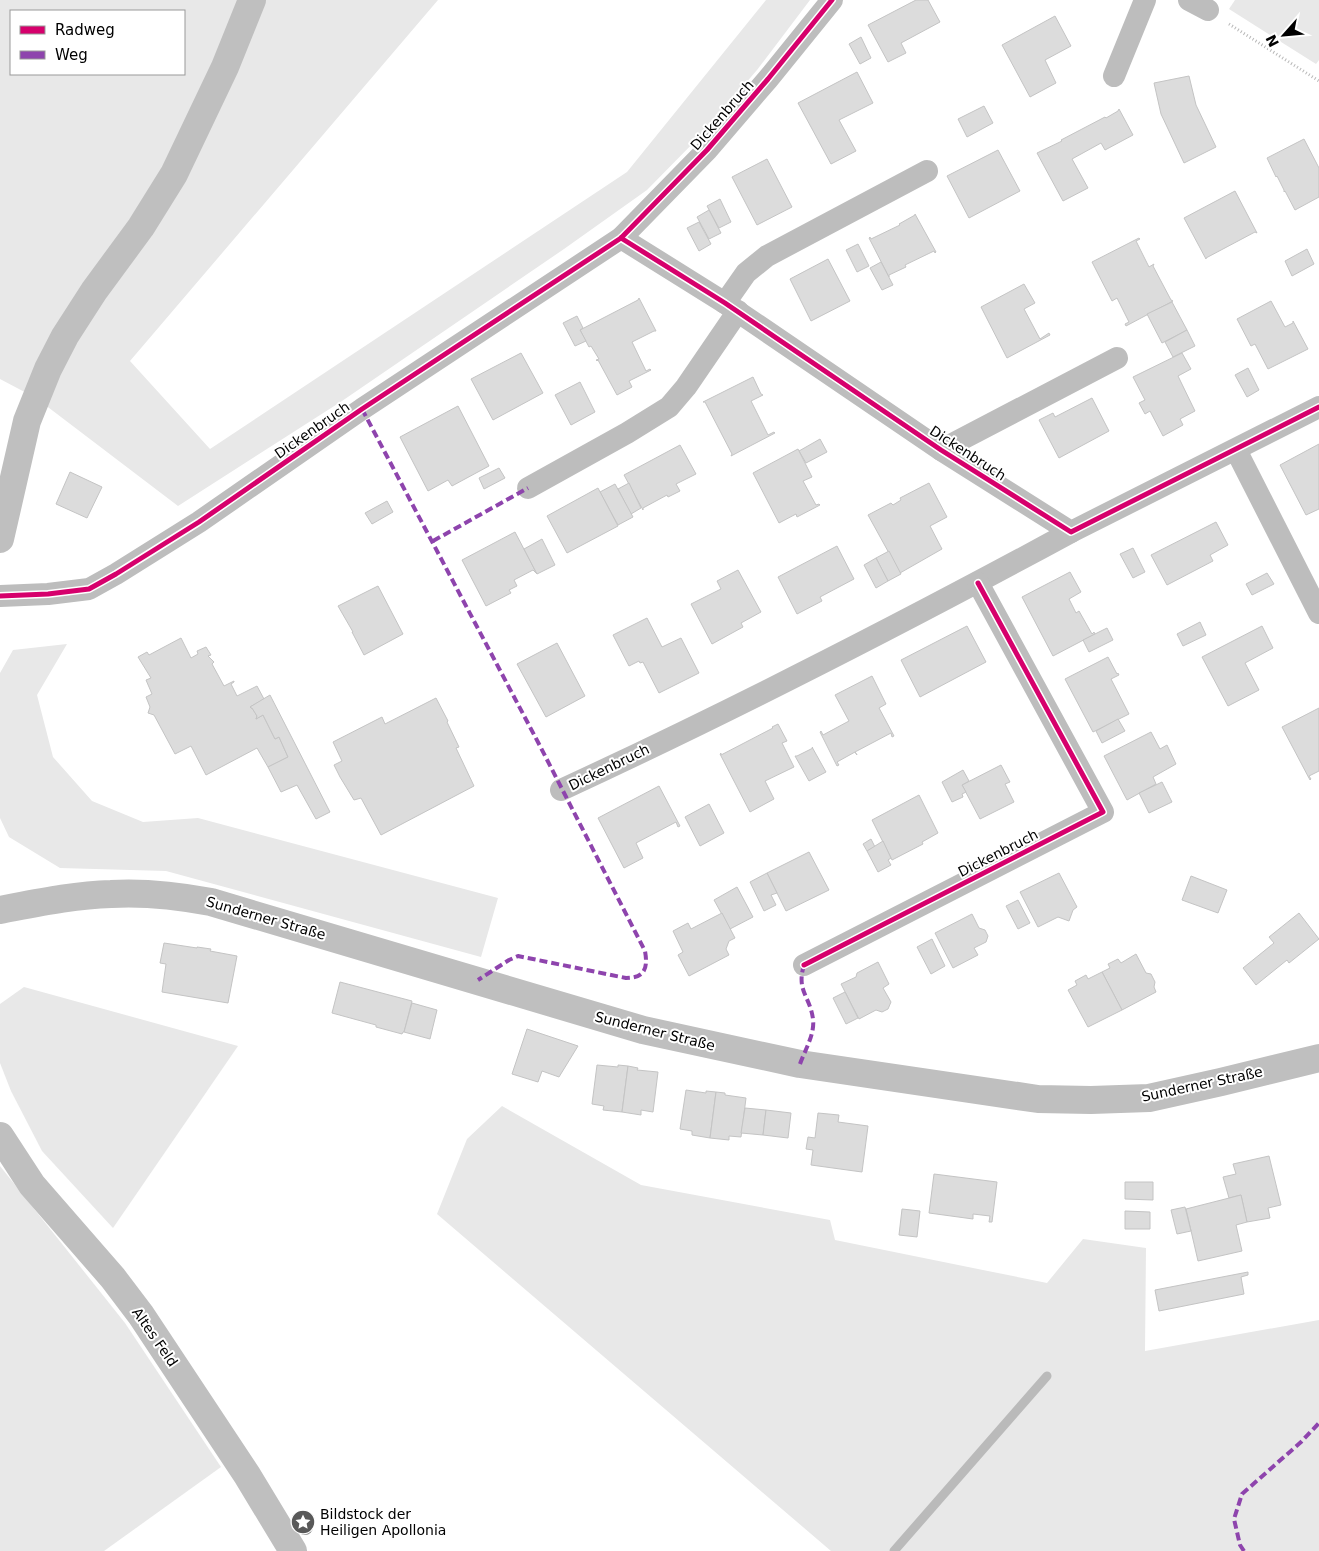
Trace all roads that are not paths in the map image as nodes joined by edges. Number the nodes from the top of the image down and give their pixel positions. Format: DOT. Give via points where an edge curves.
graph roads {
  1 [pos="252,0"];
  2 [pos="832,0"];
  3 [pos="1145,0"];
  4 [pos="1114,76"];
  5 [pos="927,171"];
  6 [pos="621,238"];
  7 [pos="731,307"];
  8 [pos="1117,358"];
  9 [pos="1319,406"];
  10 [pos="941,450"];
  11 [pos="1236,450"];
  12 [pos="528,488"];
  13 [pos="1071,532"];
  14 [pos="0,539"];
  15 [pos="978,583"];
  16 [pos="0,596"];
  17 [pos="1319,613"];
  18 [pos="561,790"];
  19 [pos="0,910"];
  20 [pos="804,965"];
  21 [pos="1319,1058"];
  22 [pos="0,1136"];
  23 [pos="292,1551"];
  1 -- 14 [label="main road" via="225,67 174,174 65,336 48,370 27,421"];
  2 -- 6 [label="street, Dickenbruch" via="706,150"];
  3 -- 4 [label="street"];
  5 -- 7 [label="street" via="767,256 746,273"];
  6 -- 7 [label="street, Dickenbruch"];
  6 -- 16 [label="street, Dickenbruch" via="362,409 200,522 124,569 89,589"];
  7 -- 10 [label="street, Dickenbruch"];
  7 -- 12 [label="street" via="686,387 669,407"];
  8 -- 10 [label="street, Dickenbruch"];
  9 -- 11 [label="street, Dickenbruch"];
  10 -- 13 [label="street, Dickenbruch"];
  11 -- 13 [label="street, Dickenbruch"];
  11 -- 17 [label="street"];
  13 -- 15 [label="street, Dickenbruch"];
  15 -- 18 [label="street, Dickenbruch"];
  15 -- 20 [label="street, Dickenbruch" via="1103,812"];
  19 -- 21 [label="main road, Sunderner Straße" via="111,894 186,897 643,1030 800,1064 1038,1099 1149,1098"];
  22 -- 23 [label="main road, Altes Feld" via="32,1185 113,1278 140,1315 247,1475"];
}
